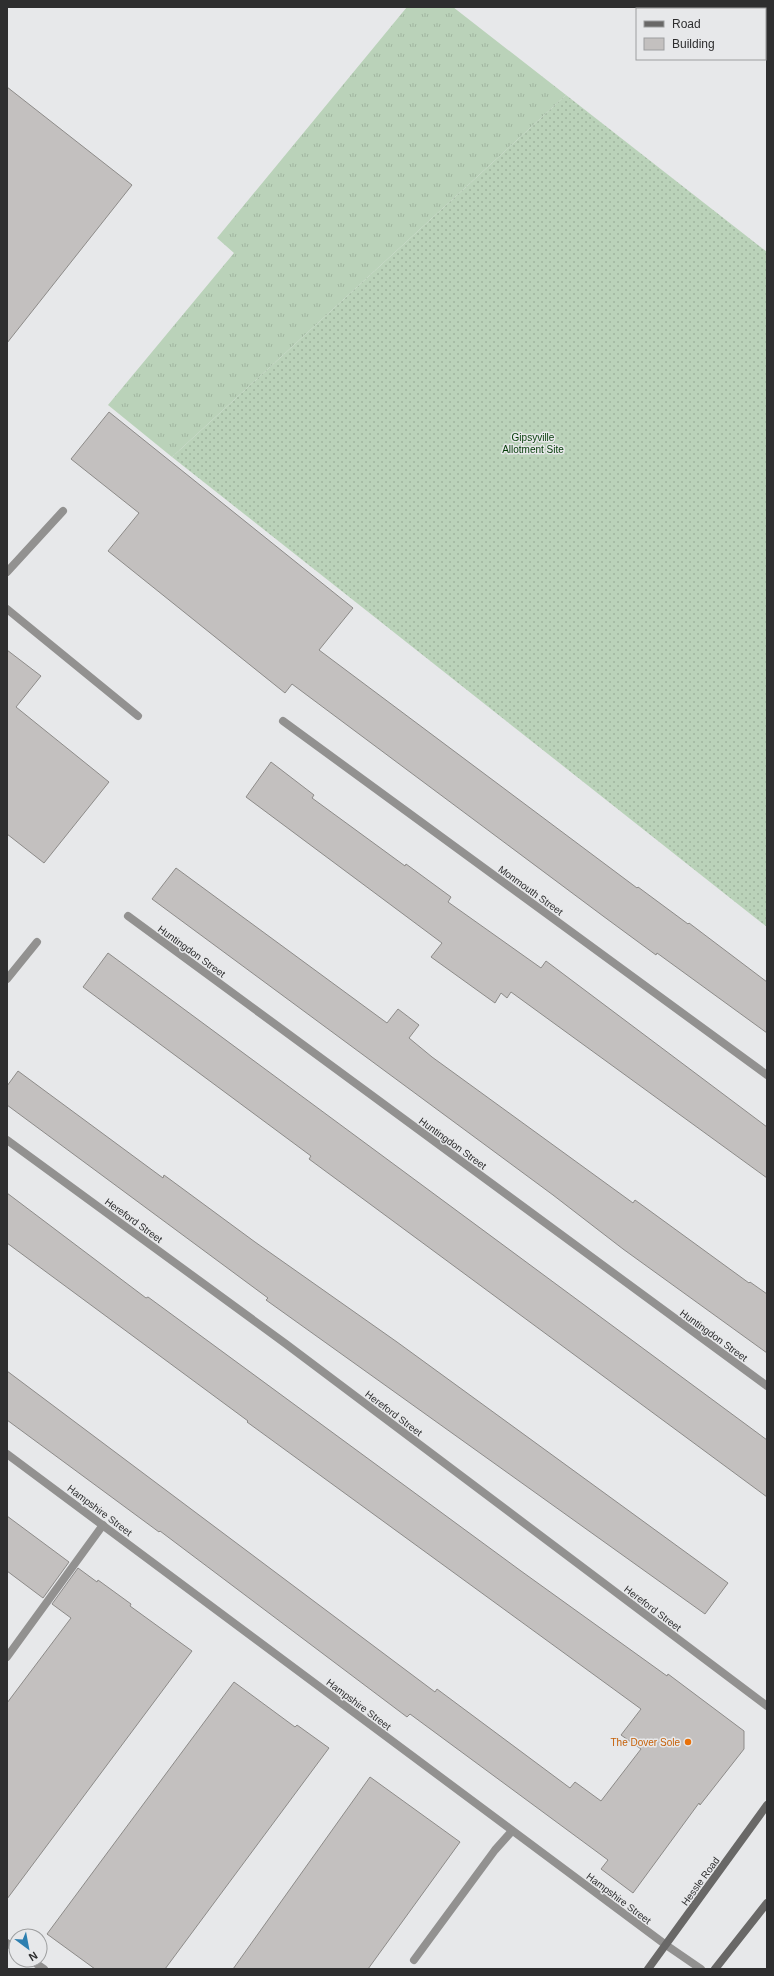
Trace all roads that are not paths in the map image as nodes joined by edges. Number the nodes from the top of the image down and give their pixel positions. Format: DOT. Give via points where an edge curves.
graph roads {
  1 [pos="63,511"];
  2 [pos="7,572"];
  3 [pos="7,608"];
  4 [pos="138,716"];
  5 [pos="283,721"];
  6 [pos="128,916"];
  7 [pos="37,942"];
  8 [pos="7,979"];
  9 [pos="767,1075"];
  10 [pos="7,1140"];
  11 [pos="767,1386"];
  12 [pos="7,1454"];
  13 [pos="103,1526"];
  14 [pos="7,1657"];
  15 [pos="767,1706"];
  16 [pos="767,1805"];
  17 [pos="512,1830"];
  18 [pos="767,1902"];
  19 [pos="666,1945"];
  20 [pos="414,1960"];
  21 [pos="648,1969"];
  22 [pos="701,1969"];
  23 [pos="716,1969"];
  1 -- 2 [label="street"];
  3 -- 4 [label="street"];
  5 -- 9 [label="street, Monmouth Street"];
  6 -- 11 [label="street, Huntingdon Street"];
  7 -- 8 [label="street"];
  10 -- 15 [label="street, Hereford Street" via="292,1349"];
  12 -- 13 [label="street, Hampshire Street"];
  13 -- 14 [label="street"];
  13 -- 17 [label="street, Hampshire Street"];
  16 -- 19 [label="street, Hessle Road"];
  17 -- 19 [label="street, Hampshire Street"];
  17 -- 20 [label="street"];
  18 -- 23 [label="street"];
  19 -- 21 [label="street, Hessle Road"];
  19 -- 22 [label="street, Hampshire Street"];
}
